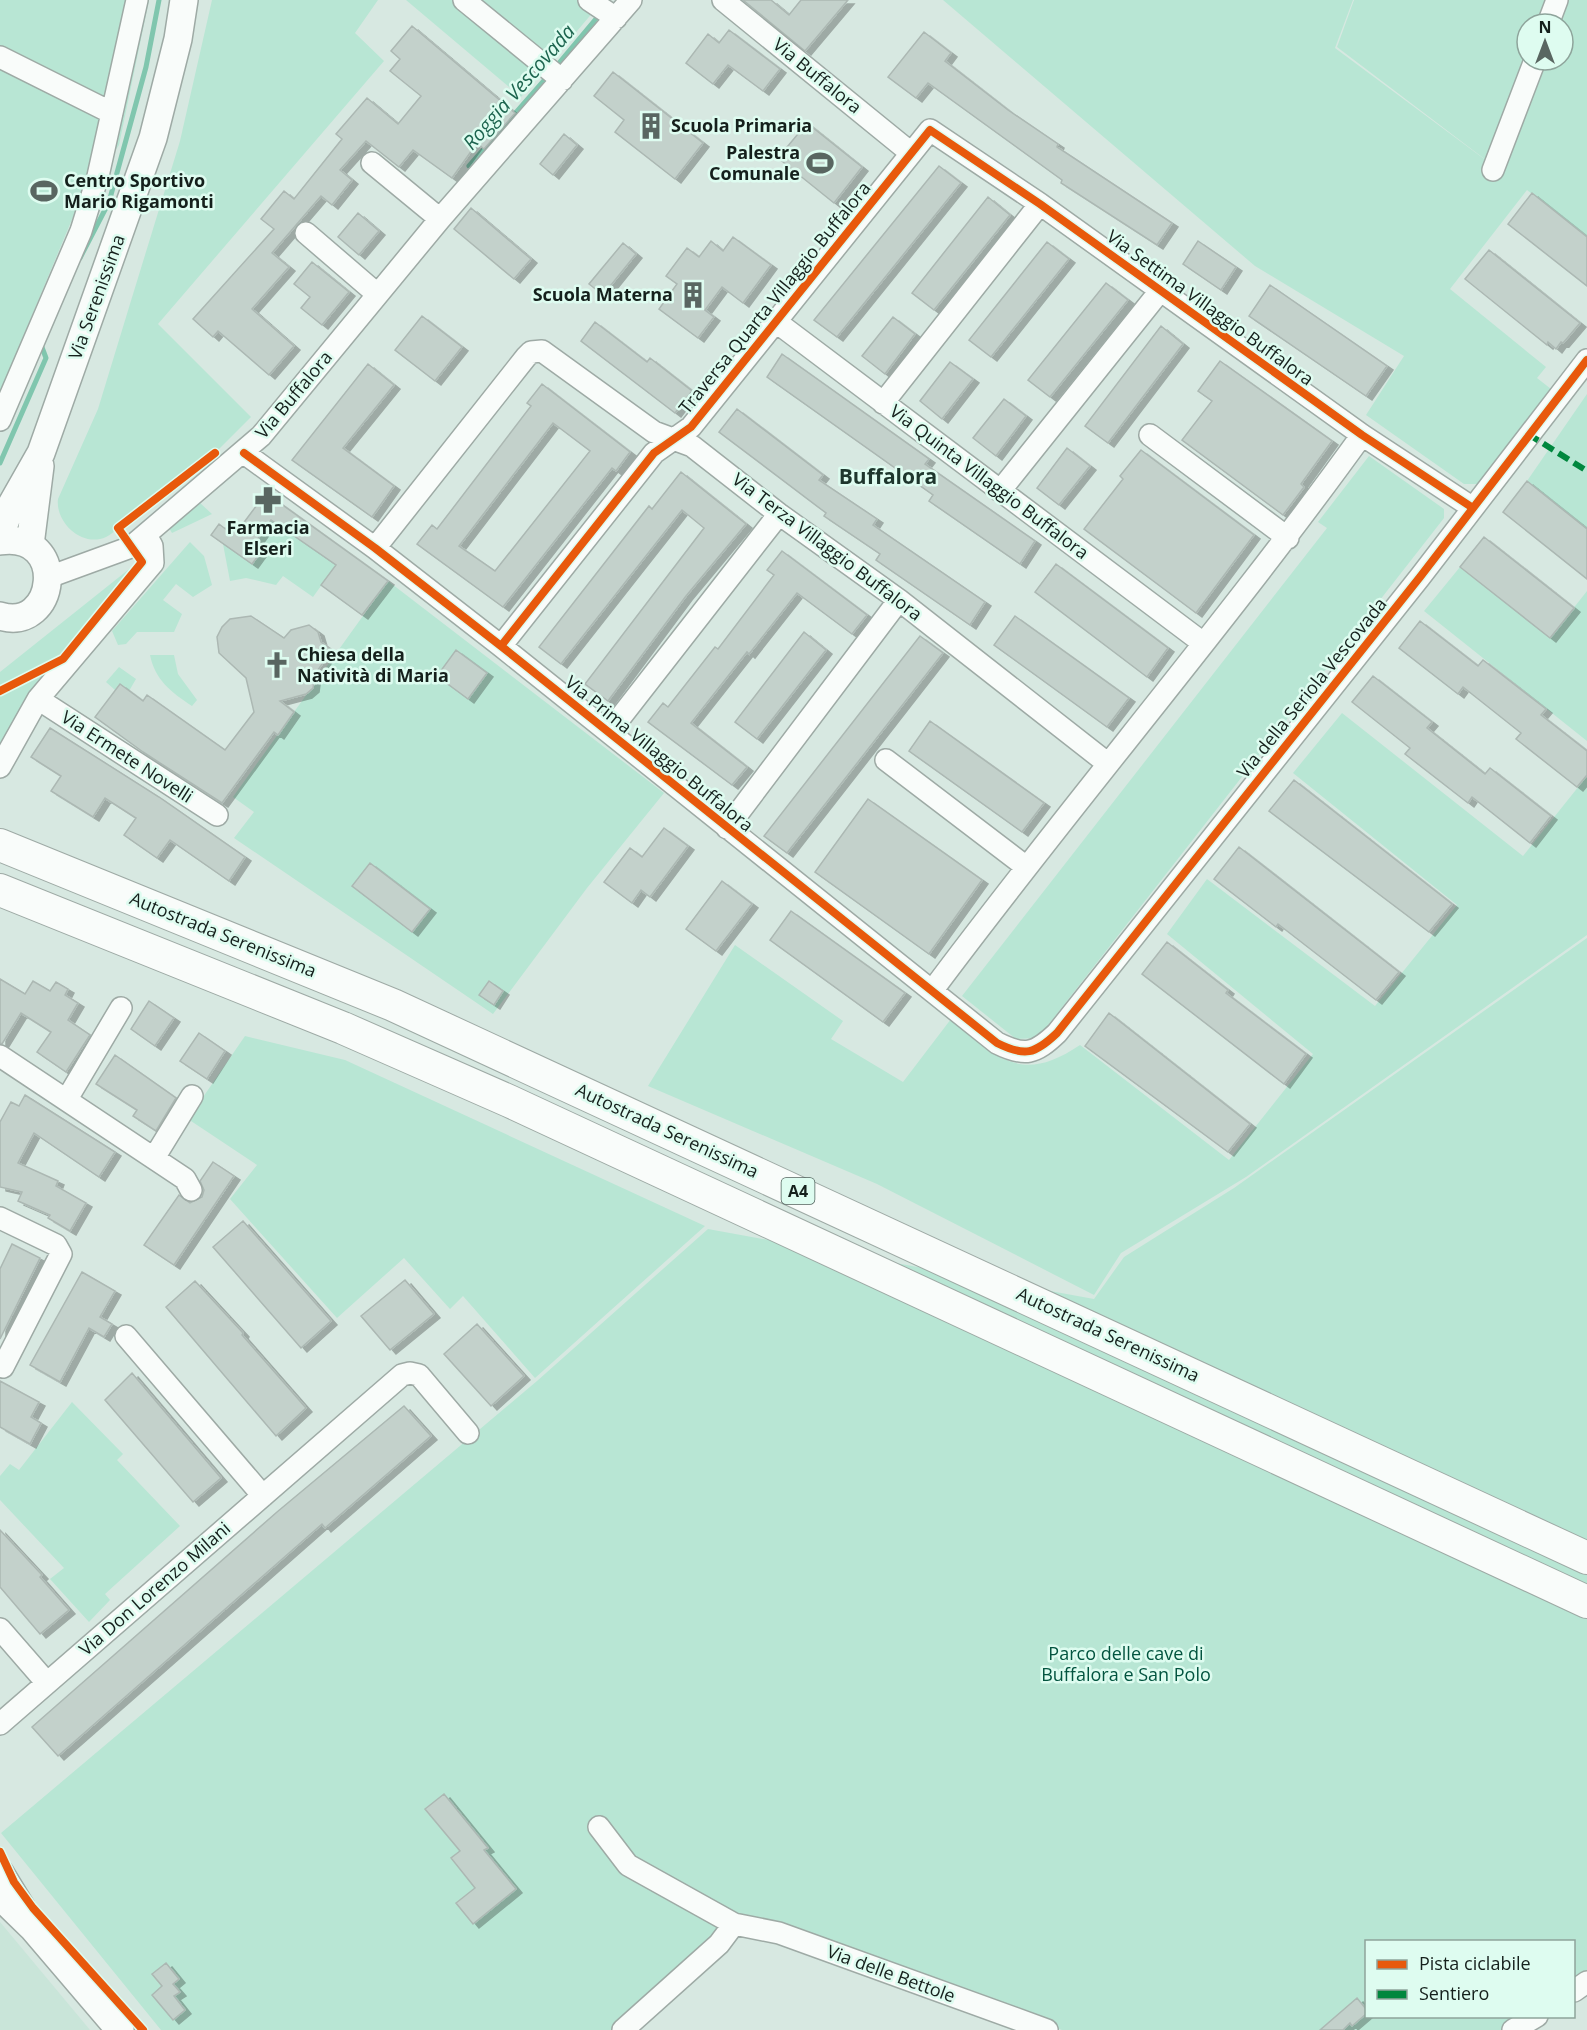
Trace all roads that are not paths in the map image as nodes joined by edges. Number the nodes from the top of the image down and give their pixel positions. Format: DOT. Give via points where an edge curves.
graph roads {
  1 [pos="137,0"];
  2 [pos="184,0"];
  3 [pos="464,0"];
  4 [pos="632,0"];
  5 [pos="723,0"];
  6 [pos="594,3"];
  7 [pos="616,18"];
  8 [pos="0,57"];
  9 [pos="1530,72"];
  10 [pos="562,80"];
  11 [pos="81,97"];
  12 [pos="112,113"];
  13 [pos="930,130"];
  14 [pos="104,146"];
  15 [pos="911,153"];
  16 [pos="372,163"];
  17 [pos="1493,170"];
  18 [pos="1040,204"];
  19 [pos="440,219"];
  20 [pos="306,232"];
  21 [pos="1160,291"];
  22 [pos="377,294"];
  23 [pos="775,321"];
  24 [pos="1587,360"];
  25 [pos="883,403"];
  26 [pos="0,420"];
  27 [pos="1150,435"];
  28 [pos="1362,435"];
  29 [pos="673,439"];
  30 [pos="42,453"];
  31 [pos="244,453"];
  32 [pos="1000,491"];
  33 [pos="1473,508"];
  34 [pos="779,513"];
  35 [pos="146,534"];
  36 [pos="0,535"];
  37 [pos="1288,538"];
  38 [pos="0,541"];
  39 [pos="30,545"];
  40 [pos="375,548"];
  41 [pos="49,577"];
  42 [pos="899,600"];
  43 [pos="2,620"];
  44 [pos="1203,643"];
  45 [pos="501,646"];
  46 [pos="38,699"];
  47 [pos="609,732"];
  48 [pos="886,760"];
  49 [pos="1107,763"];
  50 [pos="0,767"];
  51 [pos="216,816"];
  52 [pos="727,828"];
  53 [pos="0,845"];
  54 [pos="1025,866"];
  55 [pos="0,890"];
  56 [pos="932,992"];
  57 [pos="121,1008"];
  58 [pos="1057,1033"];
  59 [pos="0,1056"];
  60 [pos="192,1096"];
  61 [pos="67,1099"];
  62 [pos="154,1158"];
  63 [pos="188,1184"];
  64 [pos="0,1218"];
  65 [pos="126,1336"];
  66 [pos="3,1367"];
  67 [pos="468,1433"];
  68 [pos="263,1496"];
  69 [pos="1587,1558"];
  70 [pos="1587,1602"];
  71 [pos="0,1629"];
  72 [pos="47,1683"];
  73 [pos="0,1724"];
  74 [pos="599,1827"];
  75 [pos="0,1873"];
  76 [pos="0,1896"];
  77 [pos="734,1924"];
  78 [pos="33,1928"];
  79 [pos="1534,2018"];
  80 [pos="631,2028"];
  81 [pos="120,2030"];
  82 [pos="1047,2030"];
  83 [pos="1513,2030"];
  1 -- 12 [label="street"];
  2 -- 30 [label="main road, Via Serenissima" via="153,138"];
  3 -- 10 [label="street"];
  4 -- 7 [label="street, Via Buffalora"];
  5 -- 15 [label="street, Via Buffalora"];
  6 -- 7 [label="street"];
  7 -- 10 [label="street, Via Buffalora"];
  8 -- 11 [label="street"];
  9 -- 17 [label="street"];
  10 -- 19 [label="street, Via Buffalora"];
  11 -- 12 [label="street"];
  11 -- 14 [label="street"];
  12 -- 14 [label="street"];
  13 -- 15 [label="street, Traversa Quarta Villaggio Buffalora"];
  13 -- 18 [label="street, Via Settima Villaggio Buffalora"];
  14 -- 26 [label="street" via="81,231"];
  15 -- 23 [label="street, Traversa Quarta Villaggio Buffalora"];
  16 -- 19 [label="street"];
  18 -- 21 [label="street, Via Settima Villaggio Buffalora"];
  18 -- 25 [label="street"];
  19 -- 22 [label="street, Via Buffalora"];
  20 -- 22 [label="street"];
  21 -- 28 [label="street, Via Settima Villaggio Buffalora"];
  21 -- 32 [label="street"];
  22 -- 31 [label="street, Via Buffalora"];
  23 -- 25 [label="street, Via Quinta Villaggio Buffalora"];
  23 -- 29 [label="street, Traversa Quarta Villaggio Buffalora" via="691,427"];
  24 -- 33 [label="street, Via della Seriola Vescovada"];
  25 -- 32 [label="street, Via Quinta Villaggio Buffalora"];
  27 -- 37 [label="street"];
  28 -- 33 [label="street, Via Settima Villaggio Buffalora"];
  28 -- 37 [label="street"];
  29 -- 34 [label="street, Via Terza Villaggio Buffalora" via="692,446"];
  29 -- 40 [label="street, Via Terza Villaggio Buffalora" via="654,432 548,354 536,351 526,357"];
  29 -- 45 [label="street, Traversa Quarta Villaggio Buffalora" via="654,453"];
  30 -- 36 [label="main road, Via Serenissima" via="12,504"];
  30 -- 39 [label="main road, Via Serenissima"];
  31 -- 35 [label="street, Via Buffalora"];
  31 -- 40 [label="street, Via Prima Villaggio Buffalora"];
  32 -- 44 [label="street, Via Quinta Villaggio Buffalora"];
  33 -- 58 [label="street, Via della Seriola Vescovada"];
  34 -- 42 [label="street, Via Terza Villaggio Buffalora"];
  34 -- 47 [label="street"];
  35 -- 41 [label="street, Via Buffalora" via="131,547"];
  35 -- 46 [label="street" via="152,546 153,563"];
  37 -- 44 [label="street"];
  38 -- 39 [label="main road"];
  39 -- 41 [label="main road" via="46,564"];
  40 -- 45 [label="street, Via Prima Villaggio Buffalora"];
  41 -- 43 [label="main road" via="44,596 31,612"];
  42 -- 49 [label="street, Via Terza Villaggio Buffalora"];
  42 -- 52 [label="street"];
  44 -- 49 [label="street"];
  45 -- 47 [label="street, Via Prima Villaggio Buffalora"];
  46 -- 50 [label="street"];
  46 -- 51 [label="street, Via Ermete Novelli"];
  47 -- 52 [label="street, Via Prima Villaggio Buffalora"];
  48 -- 54 [label="street"];
  49 -- 54 [label="street"];
  52 -- 56 [label="street, Via Prima Villaggio Buffalora"];
  53 -- 69 [label="highway, Autostrada Serenissima / A4" via="403,1010"];
  54 -- 56 [label="street"];
  55 -- 70 [label="highway, A4" via="343,1028 499,1096"];
  56 -- 58 [label="street, Via Prima Villaggio Buffalora" via="997,1043 1012,1050 1027,1053 1041,1048"];
  57 -- 61 [label="street"];
  59 -- 61 [label="street"];
  60 -- 62 [label="street"];
  61 -- 62 [label="street"];
  62 -- 63 [label="street"];
  64 -- 66 [label="street" via="56,1245 61,1254"];
  65 -- 68 [label="street"];
  67 -- 68 [label="street, Via Don Lorenzo Milani" via="419,1375 406,1373"];
  68 -- 72 [label="street, Via Don Lorenzo Milani"];
  71 -- 72 [label="street"];
  72 -- 73 [label="street, Via Don Lorenzo Milani"];
  74 -- 77 [label="street, Via delle Bettole" via="628,1865"];
  75 -- 78 [label="main road"];
  76 -- 78 [label="main road"];
  77 -- 80 [label="street" via="719,1944"];
  77 -- 82 [label="street, Via delle Bettole" via="778,1933"];
  78 -- 81 [label="main road"];
  79 -- 83 [label="street"];
}
